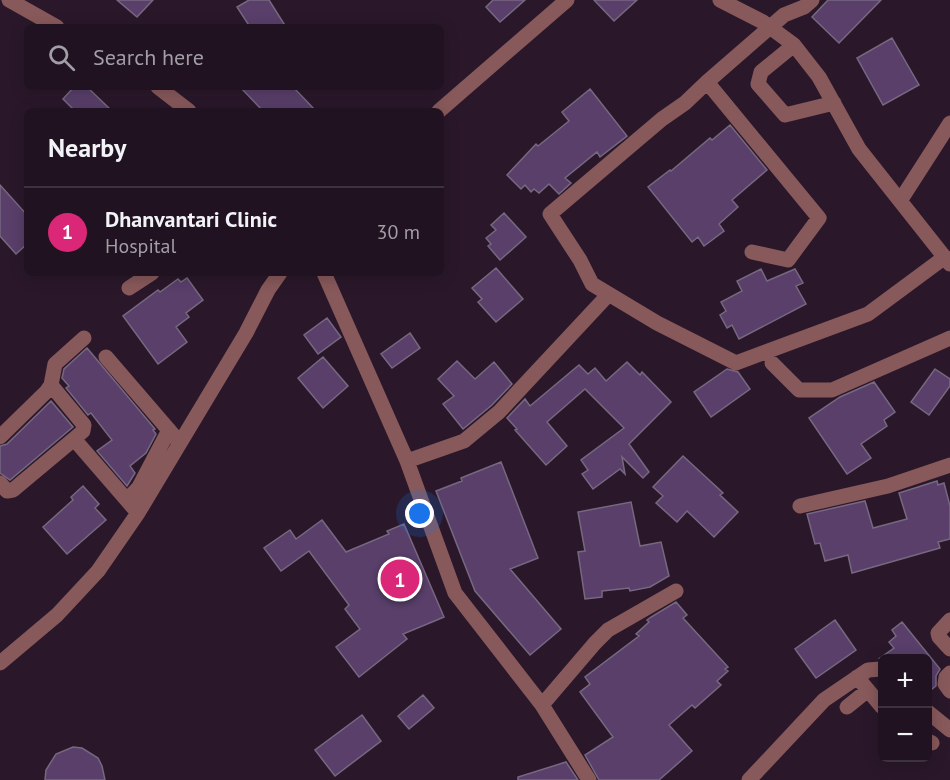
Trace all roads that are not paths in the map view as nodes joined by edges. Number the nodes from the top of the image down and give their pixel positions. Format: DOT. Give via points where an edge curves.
graph roads {
  1 [pos="9,0"];
  2 [pos="567,0"];
  3 [pos="720,0"];
  4 [pos="812,0"];
  5 [pos="52,24"];
  6 [pos="772,27"];
  7 [pos="794,45"];
  8 [pos="707,82"];
  9 [pos="162,90"];
  10 [pos="834,103"];
  11 [pos="185,108"];
  12 [pos="442,108"];
  13 [pos="950,123"];
  14 [pos="900,201"];
  15 [pos="752,252"];
  16 [pos="947,261"];
  17 [pos="147,276"];
  18 [pos="278,276"];
  19 [pos="325,276"];
  20 [pos="129,288"];
  21 [pos="609,294"];
  22 [pos="84,338"];
  23 [pos="950,338"];
  24 [pos="106,357"];
  25 [pos="772,363"];
  26 [pos="51,385"];
  27 [pos="169,430"];
  28 [pos="0,437"];
  29 [pos="74,439"];
  30 [pos="180,443"];
  31 [pos="407,461"];
  32 [pos="950,465"];
  33 [pos="0,483"];
  34 [pos="128,500"];
  35 [pos="800,506"];
  36 [pos="138,513"];
  37 [pos="676,591"];
  38 [pos="950,620"];
  39 [pos="950,649"];
  40 [pos="0,663"];
  41 [pos="878,669"];
  42 [pos="950,673"];
  43 [pos="857,677"];
  44 [pos="868,690"];
  45 [pos="950,691"];
  46 [pos="878,702"];
  47 [pos="542,705"];
  48 [pos="847,706"];
  49 [pos="932,716"];
  50 [pos="950,730"];
  51 [pos="589,780"];
  52 [pos="749,780"];
  1 -- 5 [label="street"];
  2 -- 12 [label="street"];
  3 -- 6 [label="street"];
  4 -- 6 [label="street" via="784,15"];
  6 -- 7 [label="street"];
  6 -- 8 [label="street"];
  7 -- 10 [label="street"];
  7 -- 10 [label="street" via="761,72 758,84 785,115"];
  8 -- 15 [label="street" via="819,218 788,260"];
  8 -- 21 [label="street" via="550,214 592,284"];
  9 -- 11 [label="street"];
  10 -- 14 [label="street" via="859,149"];
  13 -- 14 [label="street"];
  14 -- 16 [label="street"];
  16 -- 21 [label="street" via="868,314 736,363"];
  17 -- 20 [label="street"];
  18 -- 30 [label="street"];
  19 -- 31 [label="street"];
  21 -- 31 [label="street" via="499,412 464,441"];
  22 -- 26 [label="street" via="55,364"];
  23 -- 25 [label="street" via="832,390 798,390"];
  24 -- 27 [label="street"];
  26 -- 28 [label="street"];
  26 -- 29 [label="street" via="84,426"];
  27 -- 30 [label="street"];
  27 -- 34 [label="street"];
  29 -- 33 [label="street" via="14,490 7,491"];
  29 -- 34 [label="street"];
  30 -- 36 [label="street"];
  31 -- 47 [label="street" via="455,593"];
  32 -- 35 [label="street" via="888,486"];
  34 -- 36 [label="street"];
  36 -- 40 [label="street" via="98,571 57,615"];
  37 -- 47 [label="street" via="608,630"];
  38 -- 39 [label="street" via="938,633"];
  41 -- 43 [label="street"];
  42 -- 45 [label="street" via="945,680"];
  43 -- 44 [label="street"];
  43 -- 52 [label="street" via="824,700"];
  44 -- 46 [label="street"];
  44 -- 48 [label="street"];
  47 -- 51 [label="street"];
  49 -- 50 [label="street"];
}
